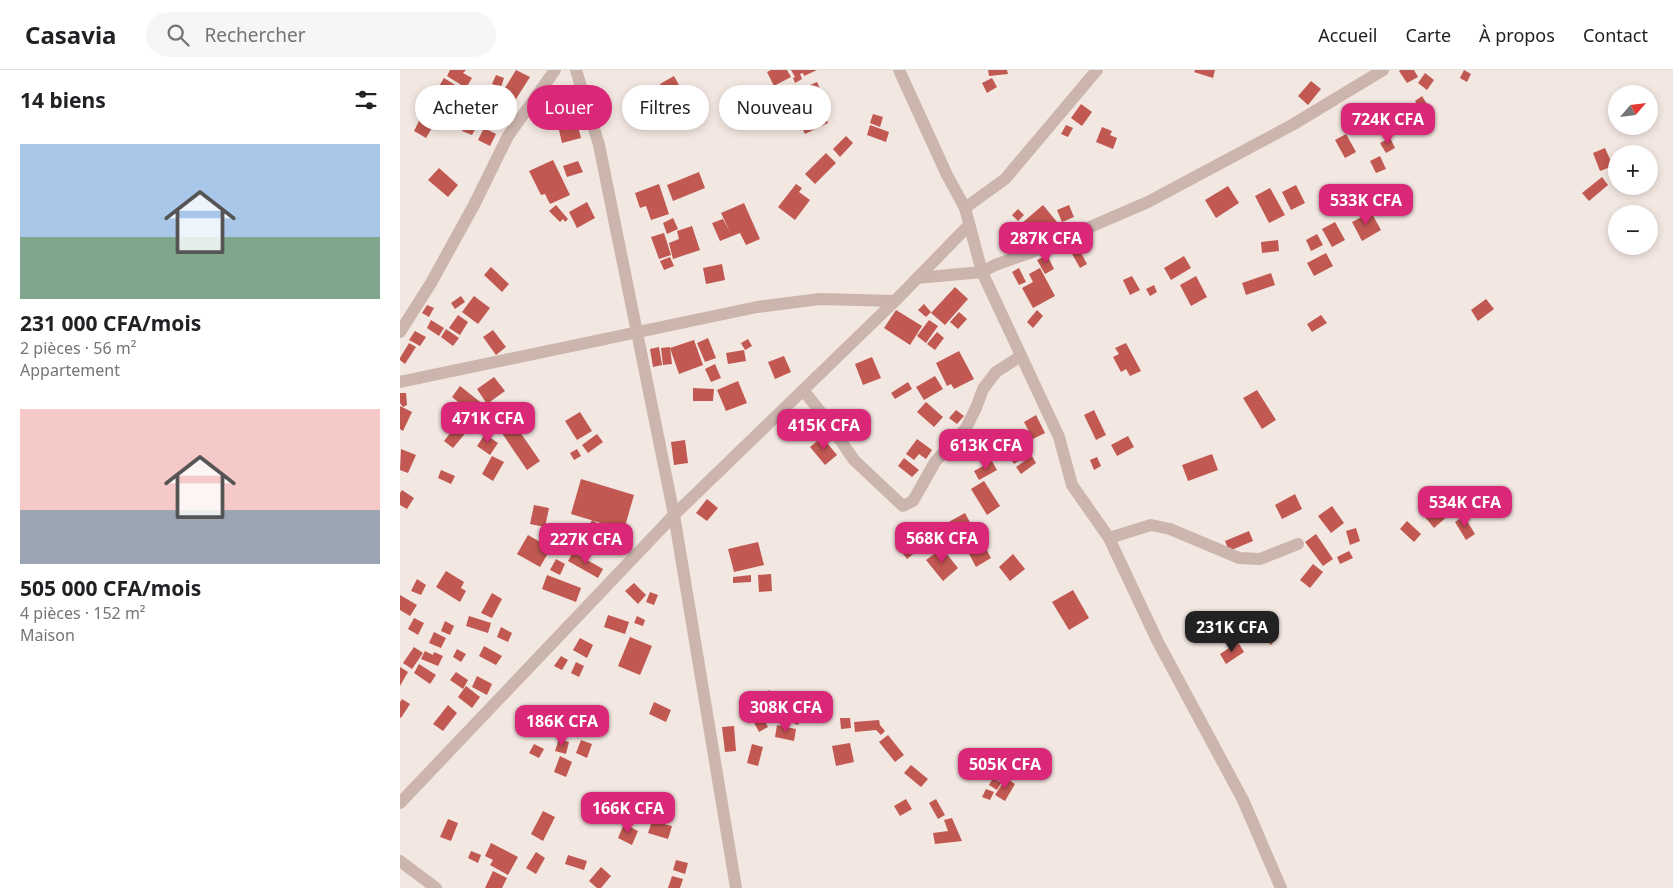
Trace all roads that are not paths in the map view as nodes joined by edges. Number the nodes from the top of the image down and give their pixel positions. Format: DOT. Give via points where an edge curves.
graph roads {
  1 [pos="555,70"];
  2 [pos="576,70"];
  3 [pos="899,70"];
  4 [pos="1097,70"];
  5 [pos="1384,70"];
  6 [pos="965,208"];
  7 [pos="969,225"];
  8 [pos="982,272"];
  9 [pos="918,278"];
  10 [pos="895,301"];
  11 [pos="400,332"];
  12 [pos="636,332"];
  13 [pos="1021,356"];
  14 [pos="400,382"];
  15 [pos="803,390"];
  16 [pos="674,515"];
  17 [pos="1109,538"];
  18 [pos="1298,544"];
  19 [pos="400,802"];
  20 [pos="400,861"];
  21 [pos="436,888"];
  22 [pos="736,888"];
  23 [pos="1281,888"];
  1 -- 11 [label="street" via="508,136 431,283"];
  2 -- 12 [label="street" via="599,145"];
  3 -- 6 [label="street"];
  4 -- 6 [label="street" via="1005,179"];
  5 -- 8 [label="street" via="1292,125 1148,202"];
  6 -- 7 [label="street"];
  7 -- 8 [label="street"];
  7 -- 9 [label="street"];
  8 -- 9 [label="street"];
  8 -- 13 [label="street"];
  9 -- 10 [label="street"];
  10 -- 12 [label="street" via="820,299 757,307"];
  10 -- 15 [label="street"];
  12 -- 14 [label="street"];
  12 -- 16 [label="street"];
  13 -- 15 [label="street" via="996,372 983,389 966,428 935,462 913,501 903,506 854,460"];
  13 -- 17 [label="street" via="1059,437 1072,485"];
  15 -- 16 [label="street"];
  16 -- 19 [label="street"];
  16 -- 22 [label="street"];
  17 -- 18 [label="street" via="1151,525 1170,529 1239,558 1260,559"];
  17 -- 23 [label="street" via="1158,642 1244,800"];
  20 -- 21 [label="street"];
}
